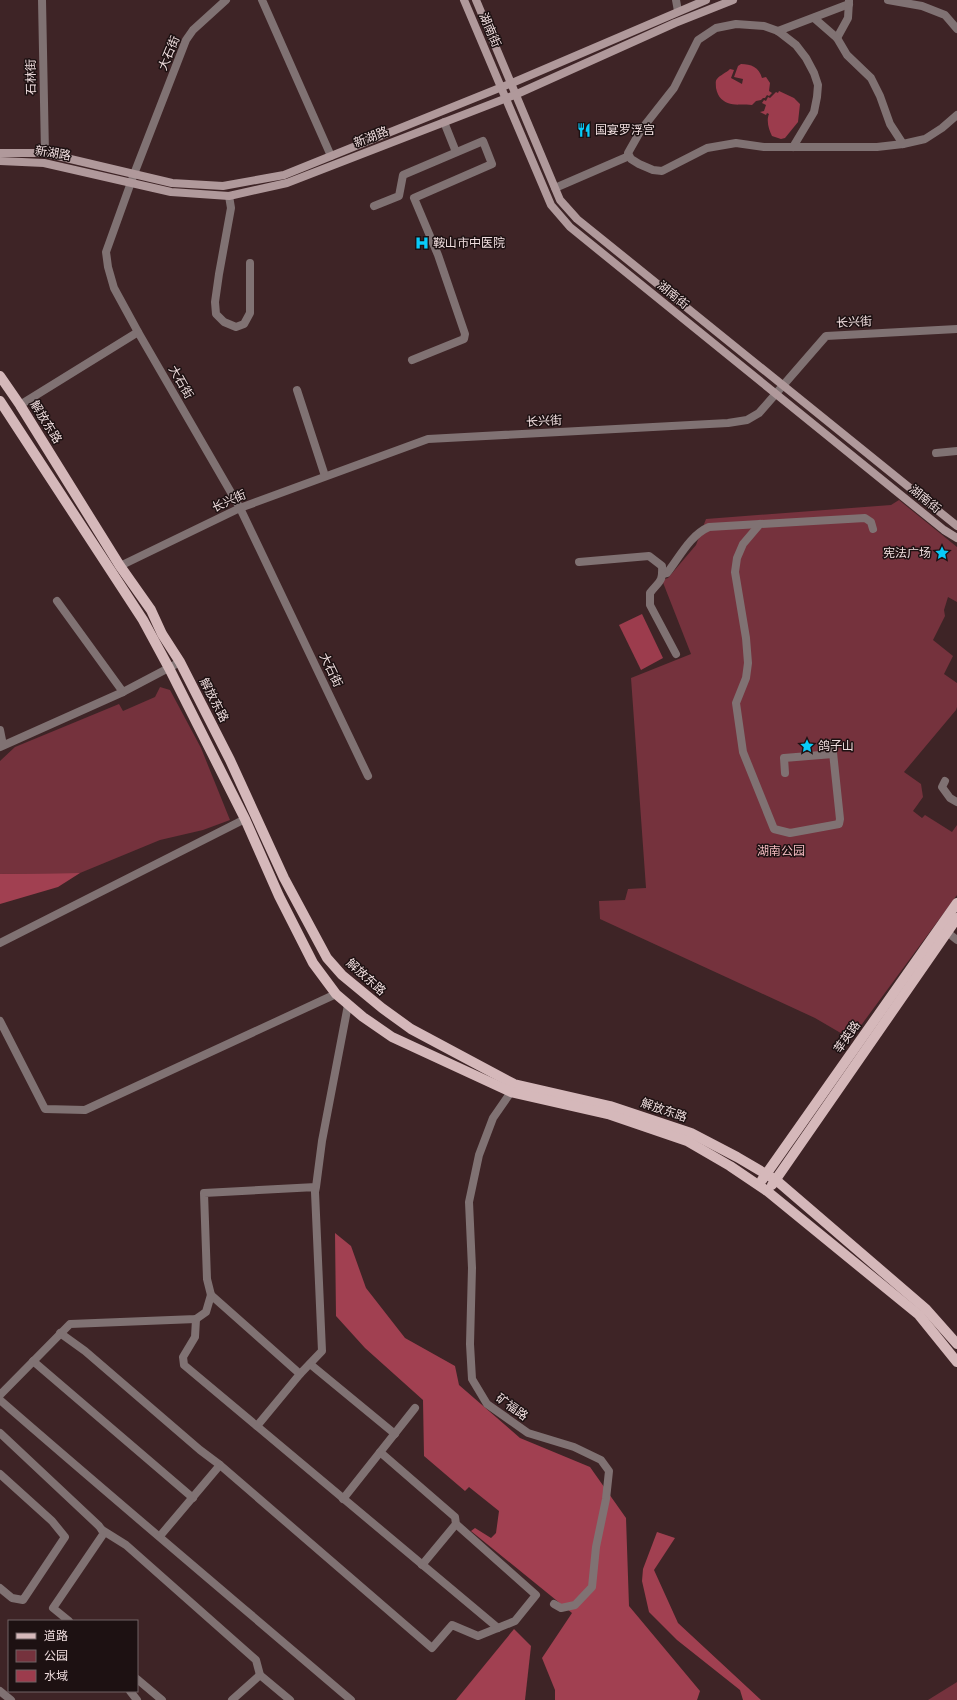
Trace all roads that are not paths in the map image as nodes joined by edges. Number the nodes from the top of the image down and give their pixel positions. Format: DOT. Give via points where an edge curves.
graph roads {
  1 [pos="42,0"];
  2 [pos="226,0"];
  3 [pos="262,0"];
  4 [pos="464,0"];
  5 [pos="476,0"];
  6 [pos="676,0"];
  7 [pos="706,0"];
  8 [pos="733,0"];
  9 [pos="888,0"];
  10 [pos="849,2"];
  11 [pos="678,11"];
  12 [pos="814,18"];
  13 [pos="957,29"];
  14 [pos="778,30"];
  15 [pos="837,38"];
  16 [pos="512,83"];
  17 [pos="502,87"];
  18 [pos="517,94"];
  19 [pos="506,98"];
  20 [pos="957,115"];
  21 [pos="444,122"];
  22 [pos="903,144"];
  23 [pos="793,147"];
  24 [pos="456,152"];
  25 [pos="0,153"];
  26 [pos="45,153"];
  27 [pos="331,156"];
  28 [pos="629,156"];
  29 [pos="0,161"];
  30 [pos="134,174"];
  31 [pos="132,182"];
  32 [pos="555,188"];
  33 [pos="229,196"];
  34 [pos="374,206"];
  35 [pos="250,263"];
  36 [pos="957,329"];
  37 [pos="138,332"];
  38 [pos="412,360"];
  39 [pos="0,376"];
  40 [pos="782,386"];
  41 [pos="296,390"];
  42 [pos="777,394"];
  43 [pos="0,401"];
  44 [pos="20,405"];
  45 [pos="957,451"];
  46 [pos="936,453"];
  47 [pos="325,476"];
  48 [pos="240,508"];
  49 [pos="760,524"];
  50 [pos="957,526"];
  51 [pos="873,529"];
  52 [pos="957,538"];
  53 [pos="579,562"];
  54 [pos="120,566"];
  55 [pos="662,574"];
  56 [pos="57,601"];
  57 [pos="676,654"];
  58 [pos="180,662"];
  59 [pos="170,668"];
  60 [pos="123,692"];
  61 [pos="0,730"];
  62 [pos="832,744"];
  63 [pos="2,746"];
  64 [pos="833,754"];
  65 [pos="785,773"];
  66 [pos="368,776"];
  67 [pos="945,781"];
  68 [pos="957,802"];
  69 [pos="245,819"];
  70 [pos="957,903"];
  71 [pos="957,918"];
  72 [pos="947,932"];
  73 [pos="957,940"];
  74 [pos="0,943"];
  75 [pos="336,994"];
  76 [pos="348,1005"];
  77 [pos="0,1021"];
  78 [pos="513,1088"];
  79 [pos="767,1175"];
  80 [pos="776,1180"];
  81 [pos="758,1185"];
  82 [pos="316,1186"];
  83 [pos="767,1191"];
  84 [pos="211,1295"];
  85 [pos="196,1319"];
  86 [pos="60,1333"];
  87 [pos="957,1344"];
  88 [pos="33,1361"];
  89 [pos="957,1362"];
  90 [pos="310,1364"];
  91 [pos="300,1374"];
  92 [pos="0,1395"];
  93 [pos="0,1400"];
  94 [pos="415,1408"];
  95 [pos="257,1426"];
  96 [pos="0,1433"];
  97 [pos="395,1434"];
  98 [pos="380,1452"];
  99 [pos="220,1465"];
  100 [pos="0,1474"];
  101 [pos="193,1498"];
  102 [pos="342,1499"];
  103 [pos="456,1524"];
  104 [pos="102,1530"];
  105 [pos="160,1536"];
  106 [pos="422,1566"];
  107 [pos="0,1588"];
  108 [pos="554,1604"];
  109 [pos="68,1620"];
  110 [pos="498,1628"];
  111 [pos="260,1675"];
  112 [pos="138,1680"];
  113 [pos="0,1691"];
  114 [pos="131,1692"];
  115 [pos="11,1700"];
  116 [pos="137,1700"];
  117 [pos="162,1700"];
  118 [pos="232,1700"];
  119 [pos="290,1700"];
  120 [pos="351,1700"];
  1 -- 26 [label="street, 石林街"];
  2 -- 30 [label="street, 大石街" via="193,30 186,40"];
  3 -- 27 [label="street"];
  4 -- 17 [label="main road, 湖南街"];
  5 -- 16 [label="main road, 湖南街"];
  6 -- 11 [label="street"];
  7 -- 11 [label="main road, 新湖路"];
  8 -- 18 [label="main road, 新湖路" via="675,23"];
  9 -- 13 [label="street" via="922,6 945,15"];
  10 -- 12 [label="street"];
  10 -- 15 [label="street" via="848,18"];
  11 -- 16 [label="main road, 新湖路"];
  12 -- 14 [label="street"];
  12 -- 15 [label="street"];
  14 -- 23 [label="street" via="796,45 806,58 818,85 814,112"];
  14 -- 28 [label="street" via="736,24 716,28 698,40 674,88 641,130 628,153"];
  15 -- 22 [label="street" via="847,55 872,78 890,124"];
  16 -- 17 [label="main road, 新湖路"];
  16 -- 18 [label="main road, 湖南街"];
  17 -- 19 [label="main road, 湖南街"];
  17 -- 27 [label="main road, 新湖路"];
  18 -- 19 [label="main road, 新湖路"];
  18 -- 32 [label="main road, 湖南街"];
  19 -- 21 [label="main road, 新湖路"];
  19 -- 42 [label="main road, 湖南街" via="551,206 570,226"];
  20 -- 22 [label="street" via="925,139"];
  21 -- 24 [label="street"];
  21 -- 33 [label="main road, 新湖路" via="287,183"];
  22 -- 23 [label="street" via="877,147"];
  23 -- 28 [label="street" via="764,147 736,143 707,148 662,171 639,164"];
  24 -- 34 [label="street" via="403,175 399,196"];
  24 -- 38 [label="street" via="483,141 492,164 414,198 438,255 466,334 464,339"];
  25 -- 26 [label="main road, 新湖路"];
  26 -- 30 [label="main road, 新湖路"];
  27 -- 30 [label="main road, 新湖路" via="284,175 223,186 172,183"];
  28 -- 32 [label="street"];
  29 -- 31 [label="main road, 新湖路" via="44,163"];
  30 -- 31 [label="street, 大石街"];
  31 -- 33 [label="main road, 新湖路" via="171,192"];
  31 -- 37 [label="street, 大石街" via="106,252 114,288"];
  32 -- 40 [label="main road, 湖南街" via="560,200 577,220"];
  33 -- 35 [label="street" via="231,208 215,302 216,314 224,322 236,327 244,324 250,313"];
  36 -- 40 [label="street, 长兴街" via="826,336"];
  37 -- 44 [label="street"];
  37 -- 48 [label="street, 大石街"];
  39 -- 44 [label="main road, 解放东路"];
  40 -- 42 [label="street, 长兴街"];
  40 -- 50 [label="main road, 湖南街"];
  41 -- 47 [label="street"];
  42 -- 47 [label="street, 长兴街" via="760,413 747,420 428,439"];
  42 -- 52 [label="main road, 湖南街"];
  43 -- 59 [label="main road, 解放东路" via="143,620"];
  44 -- 54 [label="main road, 解放东路"];
  45 -- 46 [label="street"];
  47 -- 48 [label="street, 长兴街"];
  48 -- 54 [label="street, 长兴街"];
  48 -- 66 [label="street, 大石街"];
  49 -- 51 [label="street" via="865,518"];
  49 -- 55 [label="street" via="710,527 701,530 667,573"];
  49 -- 64 [label="street" via="743,544 735,572 748,663 746,678 736,703 743,752 774,829 790,832 839,824"];
  53 -- 55 [label="street" via="649,556 662,566"];
  54 -- 58 [label="main road, 解放东路" via="151,610 162,634"];
  55 -- 57 [label="street" via="660,584 650,593 650,605"];
  56 -- 60 [label="street"];
  58 -- 59 [label="street"];
  58 -- 78 [label="main road, 解放东路" via="230,760 284,878 327,958 342,976 412,1029"];
  59 -- 60 [label="street"];
  59 -- 69 [label="main road, 解放东路"];
  60 -- 63 [label="street"];
  61 -- 63 [label="street"];
  62 -- 64 [label="street"];
  64 -- 65 [label="street" via="784,758"];
  67 -- 68 [label="street" via="942,787"];
  69 -- 74 [label="street"];
  69 -- 75 [label="main road, 解放东路" via="313,964"];
  70 -- 79 [label="main road, 莘英路"];
  71 -- 72 [label="main road, 莘英路"];
  72 -- 73 [label="street"];
  72 -- 80 [label="main road, 莘英路"];
  75 -- 76 [label="main road, 解放东路"];
  75 -- 77 [label="street" via="85,1110 45,1109"];
  76 -- 78 [label="main road, 解放东路" via="392,1037"];
  76 -- 82 [label="street"];
  78 -- 79 [label="main road, 解放东路" via="610,1106 691,1133 737,1156"];
  78 -- 81 [label="main road, 解放东路" via="608,1114 687,1141"];
  78 -- 108 [label="street, 矿福路" via="493,1118 479,1154 468,1202 472,1268 472,1379 487,1404 528,1433 574,1447 601,1460 609,1471 592,1587 575,1605 561,1608"];
  79 -- 80 [label="main road, 解放东路"];
  79 -- 81 [label="main road, 莘英路"];
  80 -- 83 [label="main road, 莘英路"];
  80 -- 87 [label="main road, 解放东路" via="926,1309"];
  81 -- 83 [label="main road, 解放东路"];
  82 -- 84 [label="street" via="204,1194 207,1279"];
  82 -- 90 [label="street" via="322,1351"];
  83 -- 89 [label="main road, 解放东路" via="919,1315"];
  84 -- 85 [label="street" via="206,1312"];
  84 -- 91 [label="street"];
  85 -- 86 [label="street" via="70,1324"];
  85 -- 95 [label="street" via="196,1337 183,1357 184,1365"];
  86 -- 88 [label="street"];
  86 -- 99 [label="street" via="85,1351"];
  88 -- 92 [label="street"];
  88 -- 101 [label="street"];
  90 -- 91 [label="street"];
  90 -- 97 [label="street"];
  91 -- 95 [label="street"];
  93 -- 105 [label="street"];
  94 -- 97 [label="street"];
  95 -- 102 [label="street"];
  96 -- 104 [label="street"];
  97 -- 98 [label="street"];
  98 -- 102 [label="street"];
  98 -- 103 [label="street" via="455,1517"];
  99 -- 101 [label="street"];
  99 -- 110 [label="street" via="432,1648 452,1625 478,1636"];
  100 -- 107 [label="street" via="66,1537 23,1600 12,1598"];
  101 -- 105 [label="street"];
  102 -- 106 [label="street"];
  103 -- 106 [label="street"];
  103 -- 110 [label="street" via="536,1595 514,1621"];
  104 -- 109 [label="street" via="104,1533 54,1608"];
  104 -- 111 [label="street" via="126,1545 256,1660"];
  105 -- 120 [label="street"];
  106 -- 110 [label="street"];
  111 -- 118 [label="street"];
  111 -- 119 [label="street"];
  112 -- 117 [label="street"];
  113 -- 115 [label="street"];
  114 -- 116 [label="street"];
}
